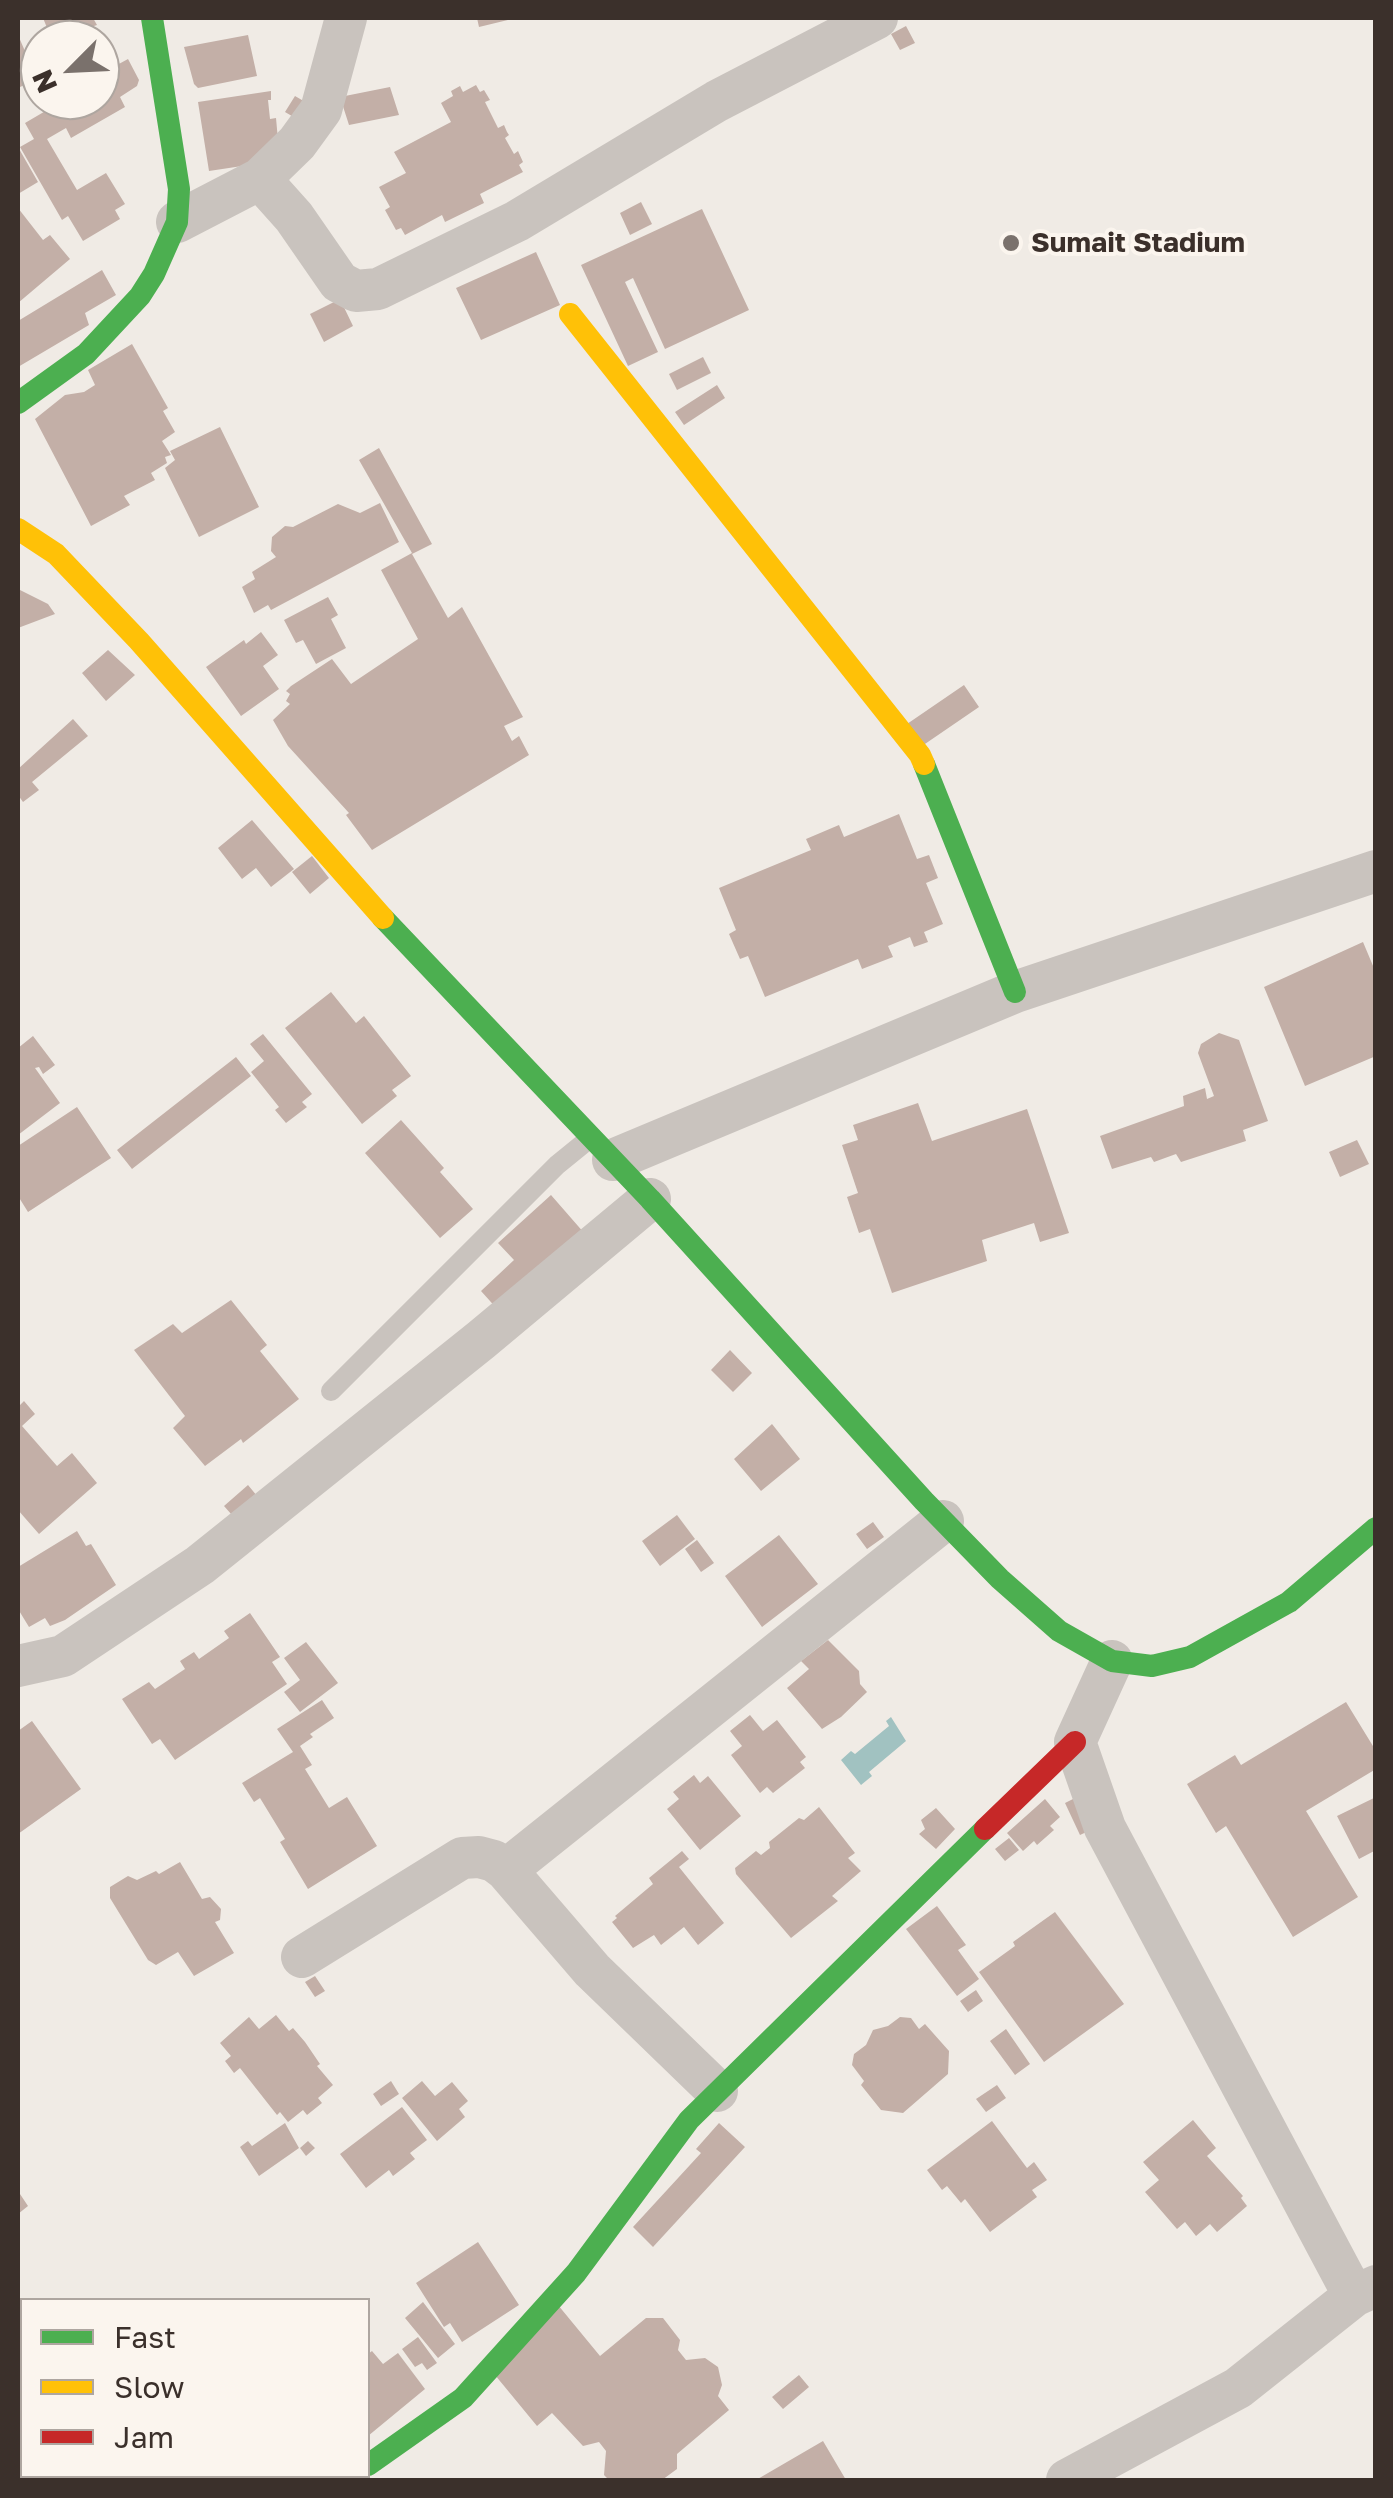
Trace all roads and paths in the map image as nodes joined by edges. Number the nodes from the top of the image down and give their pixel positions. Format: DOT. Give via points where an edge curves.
graph roads {
  1 [pos="152,18"];
  2 [pos="346,18"];
  3 [pos="877,18"];
  4 [pos="260,179"];
  5 [pos="177,222"];
  6 [pos="570,314"];
  7 [pos="18,402"];
  8 [pos="18,528"];
  9 [pos="1376,871"];
  10 [pos="1015,992"];
  11 [pos="602,1149"];
  12 [pos="650,1199"];
  13 [pos="331,1391"];
  14 [pos="943,1521"];
  15 [pos="1376,1528"];
  16 [pos="1112,1660"];
  17 [pos="18,1666"];
  18 [pos="1075,1742"];
  19 [pos="506,1870"];
  20 [pos="302,1956"];
  21 [pos="717,2091"];
  22 [pos="1365,2291"];
  23 [pos="370,2463"];
  24 [pos="1067,2480"];
  1 -- 5 [label="street" via="179,189"];
  2 -- 4 [label="street" via="321,110"];
  3 -- 4 [label="street" via="718,101 517,221 378,289 356,291 340,282"];
  4 -- 5 [label="street"];
  5 -- 7 [label="street" via="140,296 86,354"];
  6 -- 10 [label="street" via="920,755"];
  8 -- 11 [label="street" via="56,554 140,641 372,906"];
  9 -- 10 [label="street"];
  10 -- 11 [label="street"];
  11 -- 12 [label="street"];
  11 -- 13 [label="lane" via="558,1165"];
  12 -- 14 [label="street"];
  12 -- 17 [label="street" via="200,1564 64,1656"];
  14 -- 16 [label="street" via="1059,1632"];
  14 -- 19 [label="street"];
  15 -- 16 [label="street" via="1289,1602 1190,1657 1152,1666"];
  16 -- 18 [label="street"];
  18 -- 21 [label="street"];
  18 -- 22 [label="street" via="1105,1828"];
  19 -- 20 [label="street" via="494,1861 462,1858"];
  19 -- 21 [label="street" via="592,1970"];
  21 -- 23 [label="street" via="576,2272 463,2398"];
  22 -- 24 [label="street" via="1238,2388"];
}
